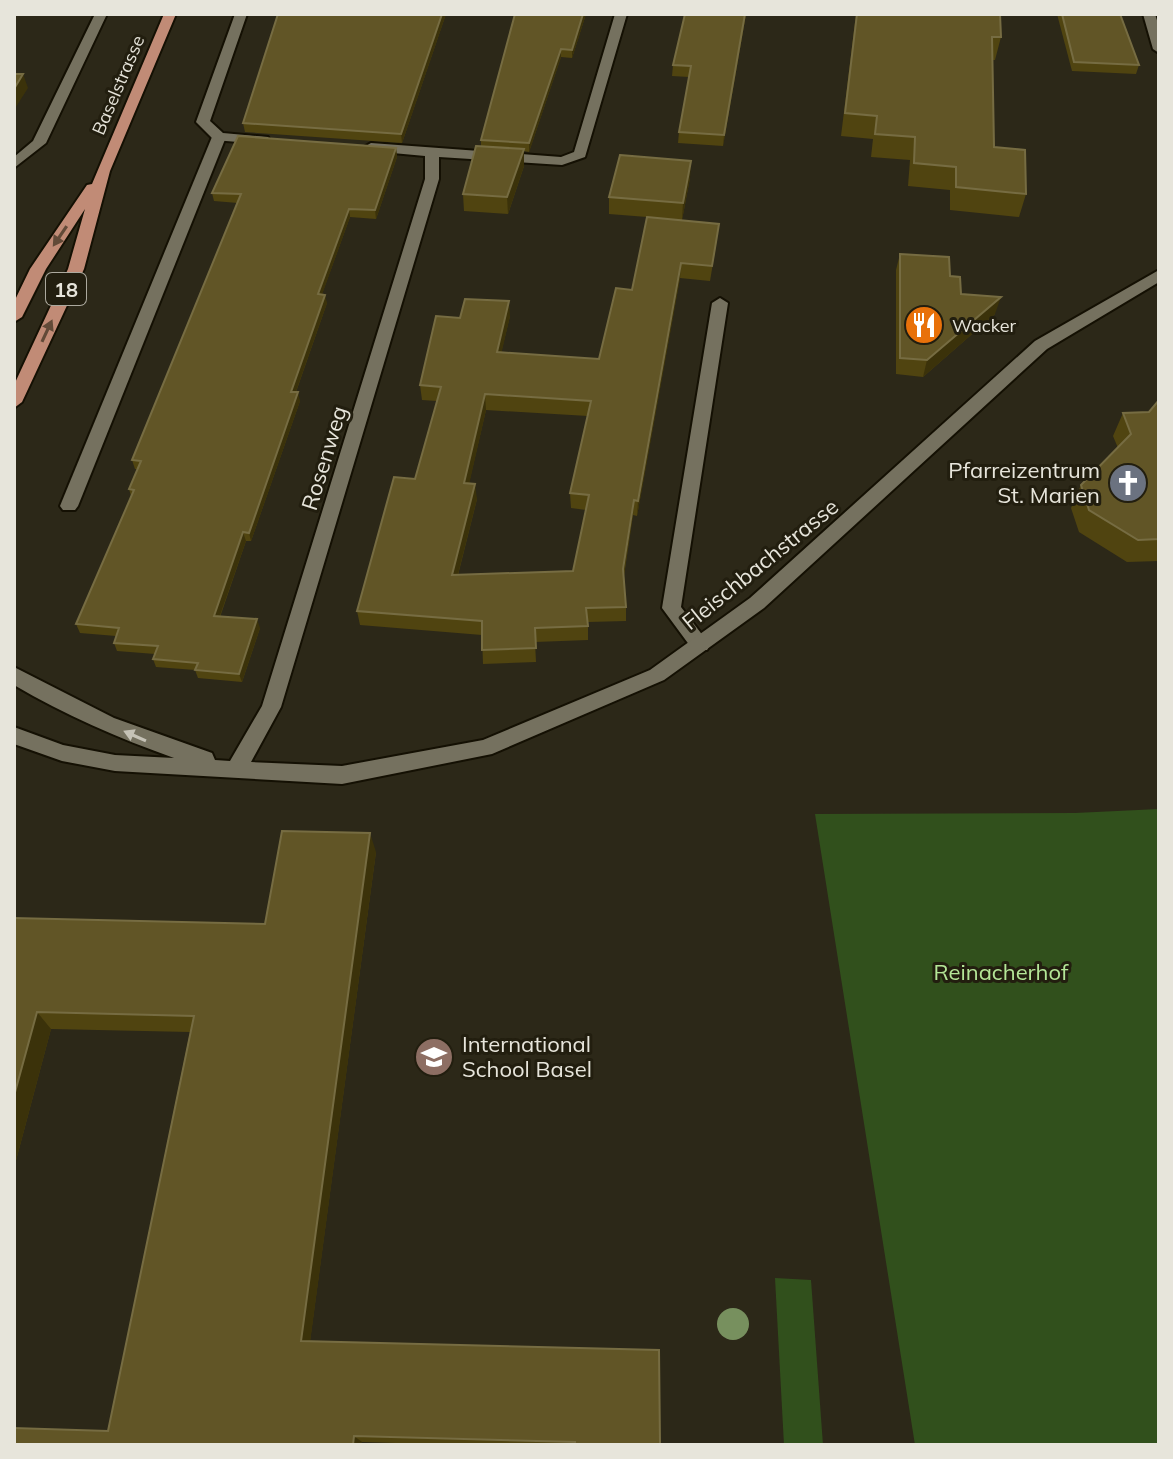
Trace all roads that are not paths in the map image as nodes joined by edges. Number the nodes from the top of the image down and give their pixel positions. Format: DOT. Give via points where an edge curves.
graph roads {
  1 [pos="101,14"];
  2 [pos="170,14"];
  3 [pos="241,14"];
  4 [pos="621,14"];
  5 [pos="1149,14"];
  6 [pos="1159,49"];
  7 [pos="219,137"];
  8 [pos="280,141"];
  9 [pos="356,146"];
  10 [pos="432,152"];
  11 [pos="14,164"];
  12 [pos="103,171"];
  13 [pos="1159,275"];
  14 [pos="720,303"];
  15 [pos="14,317"];
  16 [pos="14,402"];
  17 [pos="69,506"];
  18 [pos="700,645"];
  19 [pos="14,675"];
  20 [pos="14,735"];
  21 [pos="236,769"];
  1 -- 11 [label="street" via="39,143"];
  2 -- 12 [label="main road, Baselstrasse / 18"];
  3 -- 7 [label="street" via="203,122"];
  4 -- 10 [label="street" via="580,154 562,161"];
  5 -- 6 [label="street"];
  7 -- 8 [label="street"];
  7 -- 17 [label="street"];
  9 -- 10 [label="street"];
  10 -- 21 [label="street, Rosenweg" via="432,179 271,707"];
  12 -- 15 [label="main road, Baselstrasse / 18, one-way" via="38,269"];
  16 -- 12 [label="main road, Baselstrasse / 18, one-way" via="76,269"];
  13 -- 18 [label="street, Fleischbachstrasse" via="1041,345 769,593"];
  14 -- 18 [label="street" via="671,608"];
  18 -- 21 [label="street, Fleischbachstrasse" via="657,675 485,748 342,775"];
  21 -- 19 [label="street, Fleischbachstrasse, one-way" via="148,742 85,715"];
  20 -- 21 [label="street, Fleischbachstrasse" via="62,753 115,763"];
}
